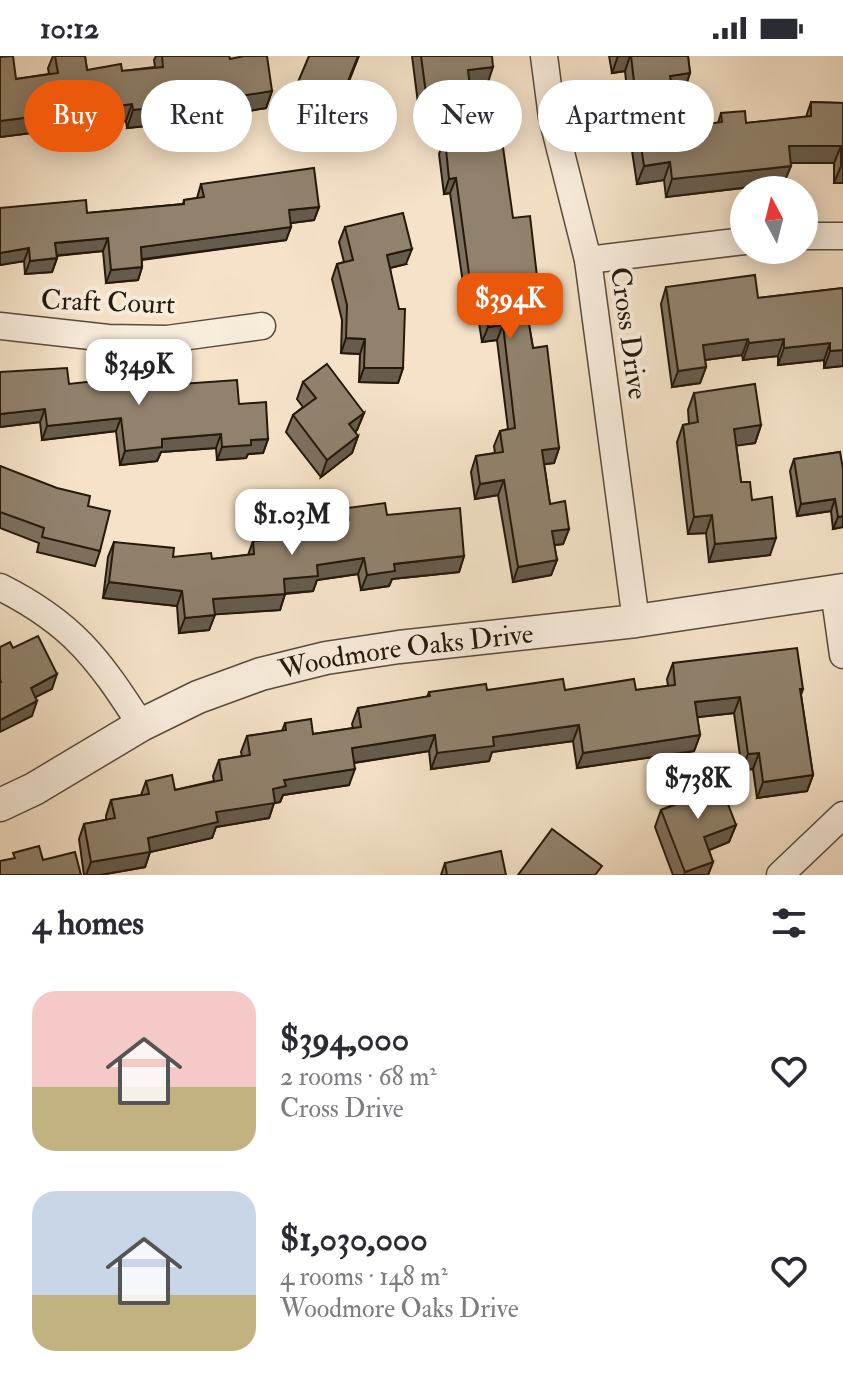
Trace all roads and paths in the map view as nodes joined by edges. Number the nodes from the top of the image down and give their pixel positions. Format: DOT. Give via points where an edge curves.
graph roads {
  1 [pos="544,56"];
  2 [pos="818,236"];
  3 [pos="843,236"];
  4 [pos="730,243"];
  5 [pos="588,260"];
  6 [pos="0,326"];
  7 [pos="262,326"];
  8 [pos="0,587"];
  9 [pos="838,591"];
  10 [pos="636,621"];
  11 [pos="843,655"];
  12 [pos="141,725"];
  13 [pos="0,805"];
  14 [pos="843,815"];
  15 [pos="780,875"];
  1 -- 5 [label="street, Cross Drive" via="552,117"];
  2 -- 3 [label="street"];
  4 -- 5 [label="street"];
  5 -- 10 [label="street, Cross Drive"];
  6 -- 7 [label="street, Craft Court" via="167,339"];
  8 -- 12 [label="street" via="54,617 77,637"];
  9 -- 10 [label="street, Woodmore Oaks Drive"];
  9 -- 11 [label="street"];
  10 -- 12 [label="street, Woodmore Oaks Drive" via="326,658 261,674"];
  12 -- 13 [label="street, Woodmore Oaks Drive"];
  14 -- 15 [label="street"];
}
